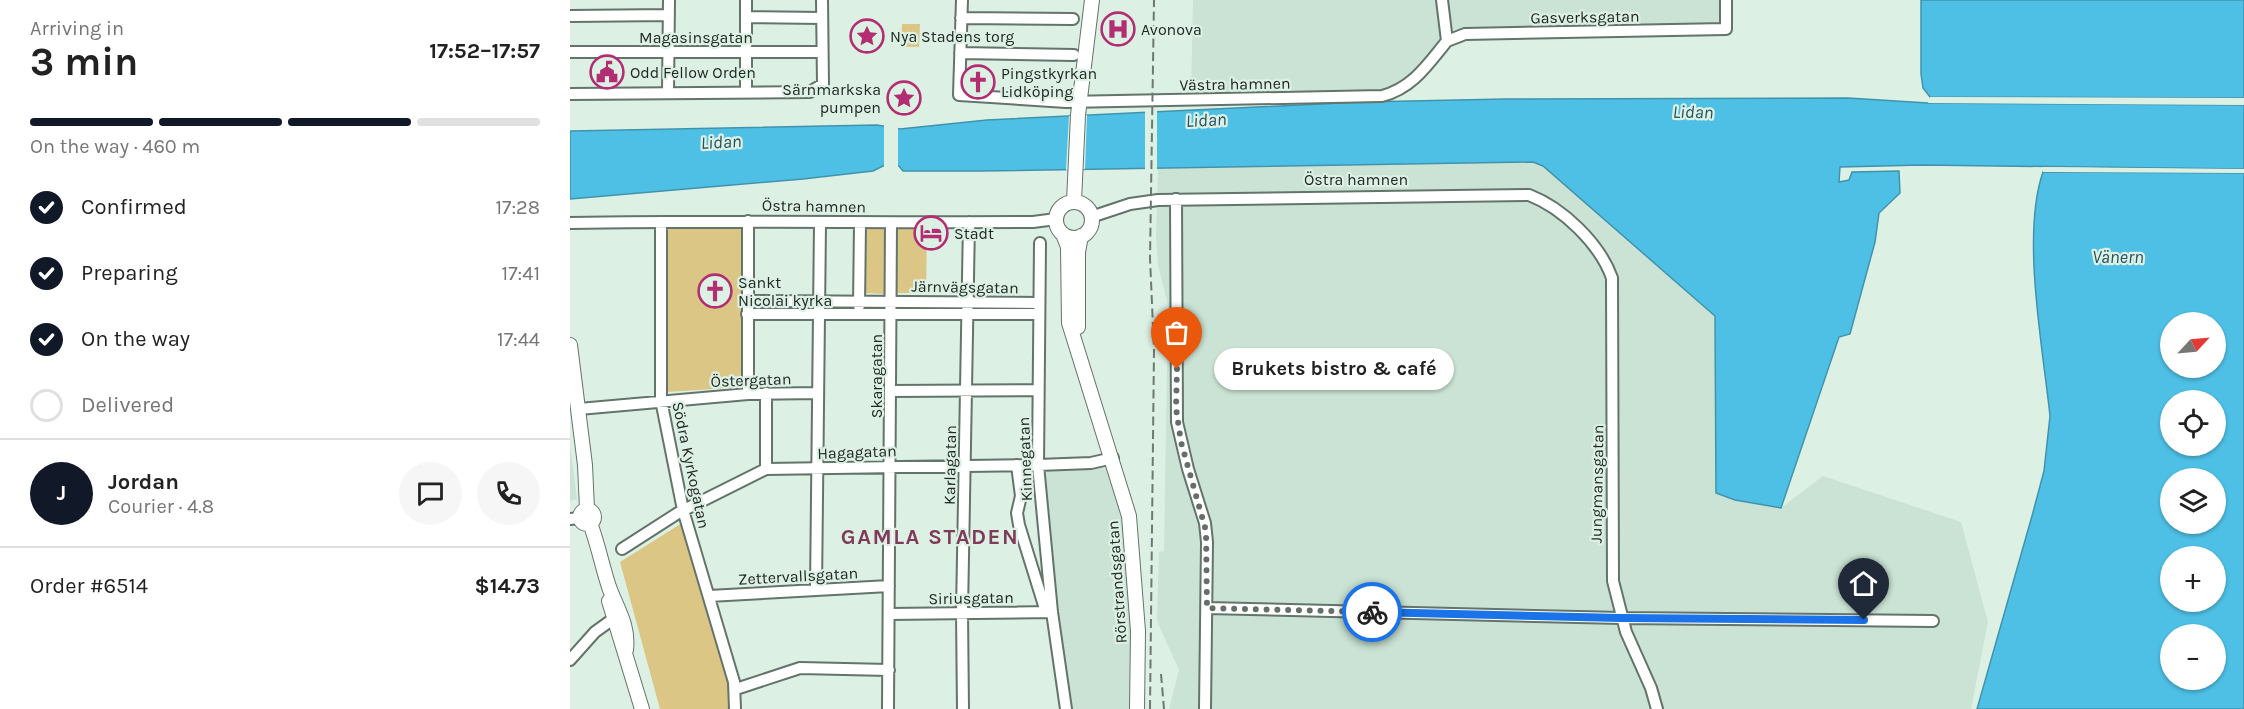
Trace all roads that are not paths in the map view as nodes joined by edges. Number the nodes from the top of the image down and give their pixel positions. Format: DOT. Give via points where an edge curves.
graph roads {
  1 [pos="669,0"];
  2 [pos="746,0"];
  3 [pos="822,0"];
  4 [pos="962,0"];
  5 [pos="1092,0"];
  6 [pos="1442,0"];
  7 [pos="1726,0"];
  8 [pos="669,15"];
  9 [pos="570,16"];
  10 [pos="746,17"];
  11 [pos="822,18"];
  12 [pos="961,18"];
  13 [pos="1073,19"];
  14 [pos="1447,41"];
  15 [pos="570,52"];
  16 [pos="746,52"];
  17 [pos="822,52"];
  18 [pos="960,52"];
  19 [pos="669,53"];
  20 [pos="1074,55"];
  21 [pos="668,92"];
  22 [pos="746,92"];
  23 [pos="570,94"];
  24 [pos="1079,108"];
  25 [pos="1176,199"];
  26 [pos="1074,202"];
  27 [pos="1091,217"];
  28 [pos="1056,219"];
  29 [pos="748,221"];
  30 [pos="661,222"];
  31 [pos="969,222"];
  32 [pos="570,223"];
  33 [pos="820,224"];
  34 [pos="860,224"];
  35 [pos="891,224"];
  36 [pos="1063,234"];
  37 [pos="1081,236"];
  38 [pos="1040,243"];
  39 [pos="1601,255"];
  40 [pos="818,300"];
  41 [pos="859,300"];
  42 [pos="747,301"];
  43 [pos="891,301"];
  44 [pos="968,302"];
  45 [pos="1039,303"];
  46 [pos="747,314"];
  47 [pos="818,314"];
  48 [pos="891,314"];
  49 [pos="1039,314"];
  50 [pos="859,315"];
  51 [pos="966,315"];
  52 [pos="570,345"];
  53 [pos="1079,353"];
  54 [pos="966,390"];
  55 [pos="1038,390"];
  56 [pos="891,391"];
  57 [pos="766,393"];
  58 [pos="818,393"];
  59 [pos="748,394"];
  60 [pos="661,400"];
  61 [pos="579,409"];
  62 [pos="1113,458"];
  63 [pos="891,465"];
  64 [pos="965,465"];
  65 [pos="1017,465"];
  66 [pos="1038,465"];
  67 [pos="766,469"];
  68 [pos="817,469"];
  69 [pos="684,510"];
  70 [pos="582,517"];
  71 [pos="622,549"];
  72 [pos="889,586"];
  73 [pos="816,589"];
  74 [pos="610,590"];
  75 [pos="709,597"];
  76 [pos="1207,608"];
  77 [pos="962,612"];
  78 [pos="1049,612"];
  79 [pos="889,614"];
  80 [pos="1621,618"];
  81 [pos="613,619"];
  82 [pos="1933,621"];
  83 [pos="626,650"];
  84 [pos="570,660"];
  85 [pos="889,670"];
  86 [pos="736,689"];
  87 [pos="642,709"];
  88 [pos="735,709"];
  89 [pos="888,709"];
  90 [pos="963,709"];
  91 [pos="1066,709"];
  92 [pos="1137,709"];
  93 [pos="1205,709"];
  94 [pos="1657,709"];
  1 -- 8 [label="street"];
  2 -- 10 [label="street"];
  3 -- 11 [label="street"];
  4 -- 12 [label="street"];
  5 -- 24 [label="main road"];
  6 -- 14 [label="street"];
  7 -- 14 [label="street, Gasverksgatan" via="1726,29 1465,34"];
  8 -- 9 [label="street"];
  8 -- 19 [label="street"];
  10 -- 11 [label="street"];
  10 -- 16 [label="street"];
  11 -- 17 [label="street"];
  12 -- 13 [label="street"];
  12 -- 18 [label="street"];
  14 -- 24 [label="street, Västra hamnen" via="1411,83 1382,96"];
  15 -- 19 [label="street, Magasinsgatan"];
  16 -- 17 [label="street, Magasinsgatan"];
  16 -- 19 [label="street, Magasinsgatan"];
  16 -- 22 [label="street"];
  17 -- 22 [label="street" via="823,84 810,92"];
  18 -- 20 [label="street"];
  18 -- 24 [label="street, Västra hamnen" via="959,95"];
  19 -- 21 [label="street"];
  21 -- 22 [label="street"];
  21 -- 23 [label="street"];
  24 -- 26 [label="main road"];
  25 -- 27 [label="street, Östra hamnen" via="1143,201"];
  25 -- 39 [label="street, Östra hamnen" via="1529,195 1557,211"];
  25 -- 76 [label="street" via="1176,408 1181,442 1206,531"];
  26 -- 27 [label="main road" via="1085,206"];
  26 -- 28 [label="main road" via="1060,209"];
  27 -- 37 [label="main road" via="1089,228"];
  28 -- 31 [label="street, Östra hamnen"];
  28 -- 36 [label="main road"];
  29 -- 30 [label="street, Östra hamnen"];
  29 -- 33 [label="street, Östra hamnen"];
  29 -- 42 [label="street"];
  30 -- 32 [label="street, Östra hamnen"];
  30 -- 60 [label="street, Södra Kyrkogatan"];
  31 -- 35 [label="street, Östra hamnen"];
  31 -- 44 [label="street, Karlagatan"];
  33 -- 34 [label="street, Östra hamnen"];
  33 -- 40 [label="street"];
  34 -- 35 [label="street, Östra hamnen"];
  34 -- 41 [label="street"];
  35 -- 43 [label="street, Skaragatan"];
  36 -- 37 [label="main road"];
  36 -- 53 [label="main road, Rörstrandsgatan" via="1068,247 1069,323"];
  37 -- 53 [label="main road, Rörstrandsgatan"];
  38 -- 45 [label="street, Kinnegatan"];
  39 -- 80 [label="street, Jungmansgatan" via="1614,293 1611,564"];
  40 -- 41 [label="street, Järnvägsgatan"];
  40 -- 42 [label="street, Järnvägsgatan"];
  40 -- 47 [label="street"];
  41 -- 43 [label="street, Järnvägsgatan"];
  41 -- 50 [label="street"];
  42 -- 46 [label="street"];
  43 -- 44 [label="street, Järnvägsgatan"];
  43 -- 48 [label="street, Skaragatan"];
  44 -- 45 [label="street, Järnvägsgatan"];
  44 -- 51 [label="street, Karlagatan"];
  45 -- 49 [label="street, Kinnegatan"];
  46 -- 47 [label="street, Järnvägsgatan"];
  46 -- 59 [label="street"];
  47 -- 50 [label="street, Järnvägsgatan"];
  47 -- 58 [label="street"];
  48 -- 50 [label="street, Järnvägsgatan"];
  48 -- 51 [label="street, Järnvägsgatan"];
  48 -- 56 [label="street, Skaragatan"];
  49 -- 51 [label="street, Järnvägsgatan"];
  49 -- 55 [label="street, Kinnegatan"];
  51 -- 54 [label="street, Karlagatan"];
  52 -- 61 [label="main road"];
  53 -- 62 [label="main road, Rörstrandsgatan"];
  54 -- 55 [label="street"];
  54 -- 56 [label="street"];
  54 -- 64 [label="street, Karlagatan"];
  55 -- 66 [label="street, Kinnegatan"];
  56 -- 63 [label="street, Skaragatan"];
  57 -- 58 [label="street, Östergatan"];
  57 -- 59 [label="street, Östergatan"];
  57 -- 67 [label="street"];
  58 -- 68 [label="street"];
  59 -- 60 [label="street, Östergatan"];
  60 -- 61 [label="street, Östergatan"];
  60 -- 69 [label="street, Södra Kyrkogatan"];
  61 -- 70 [label="main road"];
  62 -- 66 [label="street, Hagagatan"];
  62 -- 92 [label="main road, Rörstrandsgatan" via="1130,516 1133,545"];
  63 -- 64 [label="street, Hagagatan"];
  63 -- 68 [label="street, Hagagatan"];
  63 -- 72 [label="street, Skaragatan"];
  64 -- 65 [label="street, Hagagatan"];
  64 -- 77 [label="street, Karlagatan"];
  65 -- 66 [label="street, Hagagatan"];
  65 -- 78 [label="street" via="1021,496 1017,518"];
  66 -- 78 [label="street, Kinnegatan"];
  67 -- 68 [label="street, Hagagatan"];
  67 -- 69 [label="street, Hagagatan"];
  68 -- 73 [label="street"];
  69 -- 71 [label="street, Hagagatan"];
  69 -- 75 [label="street, Södra Kyrkogatan"];
  70 -- 74 [label="main road"];
  72 -- 73 [label="street, Zettervallsgatan"];
  72 -- 79 [label="street, Skaragatan"];
  73 -- 75 [label="street, Zettervallsgatan"];
  74 -- 81 [label="main road"];
  74 -- 83 [label="main road" via="624,620"];
  75 -- 86 [label="street, Södra Kyrkogatan"];
  76 -- 80 [label="street"];
  76 -- 93 [label="street"];
  77 -- 78 [label="street, Siriusgatan"];
  77 -- 79 [label="street, Siriusgatan"];
  77 -- 90 [label="street, Karlagatan"];
  78 -- 91 [label="street, Kinnegatan"];
  79 -- 85 [label="street, Skaragatan"];
  80 -- 82 [label="street"];
  80 -- 94 [label="street, Jungmansgatan"];
  81 -- 83 [label="main road"];
  81 -- 84 [label="street" via="595,632"];
  83 -- 87 [label="main road"];
  85 -- 86 [label="street" via="800,668"];
  85 -- 89 [label="street, Skaragatan"];
  86 -- 88 [label="street, Södra Kyrkogatan"];
}
